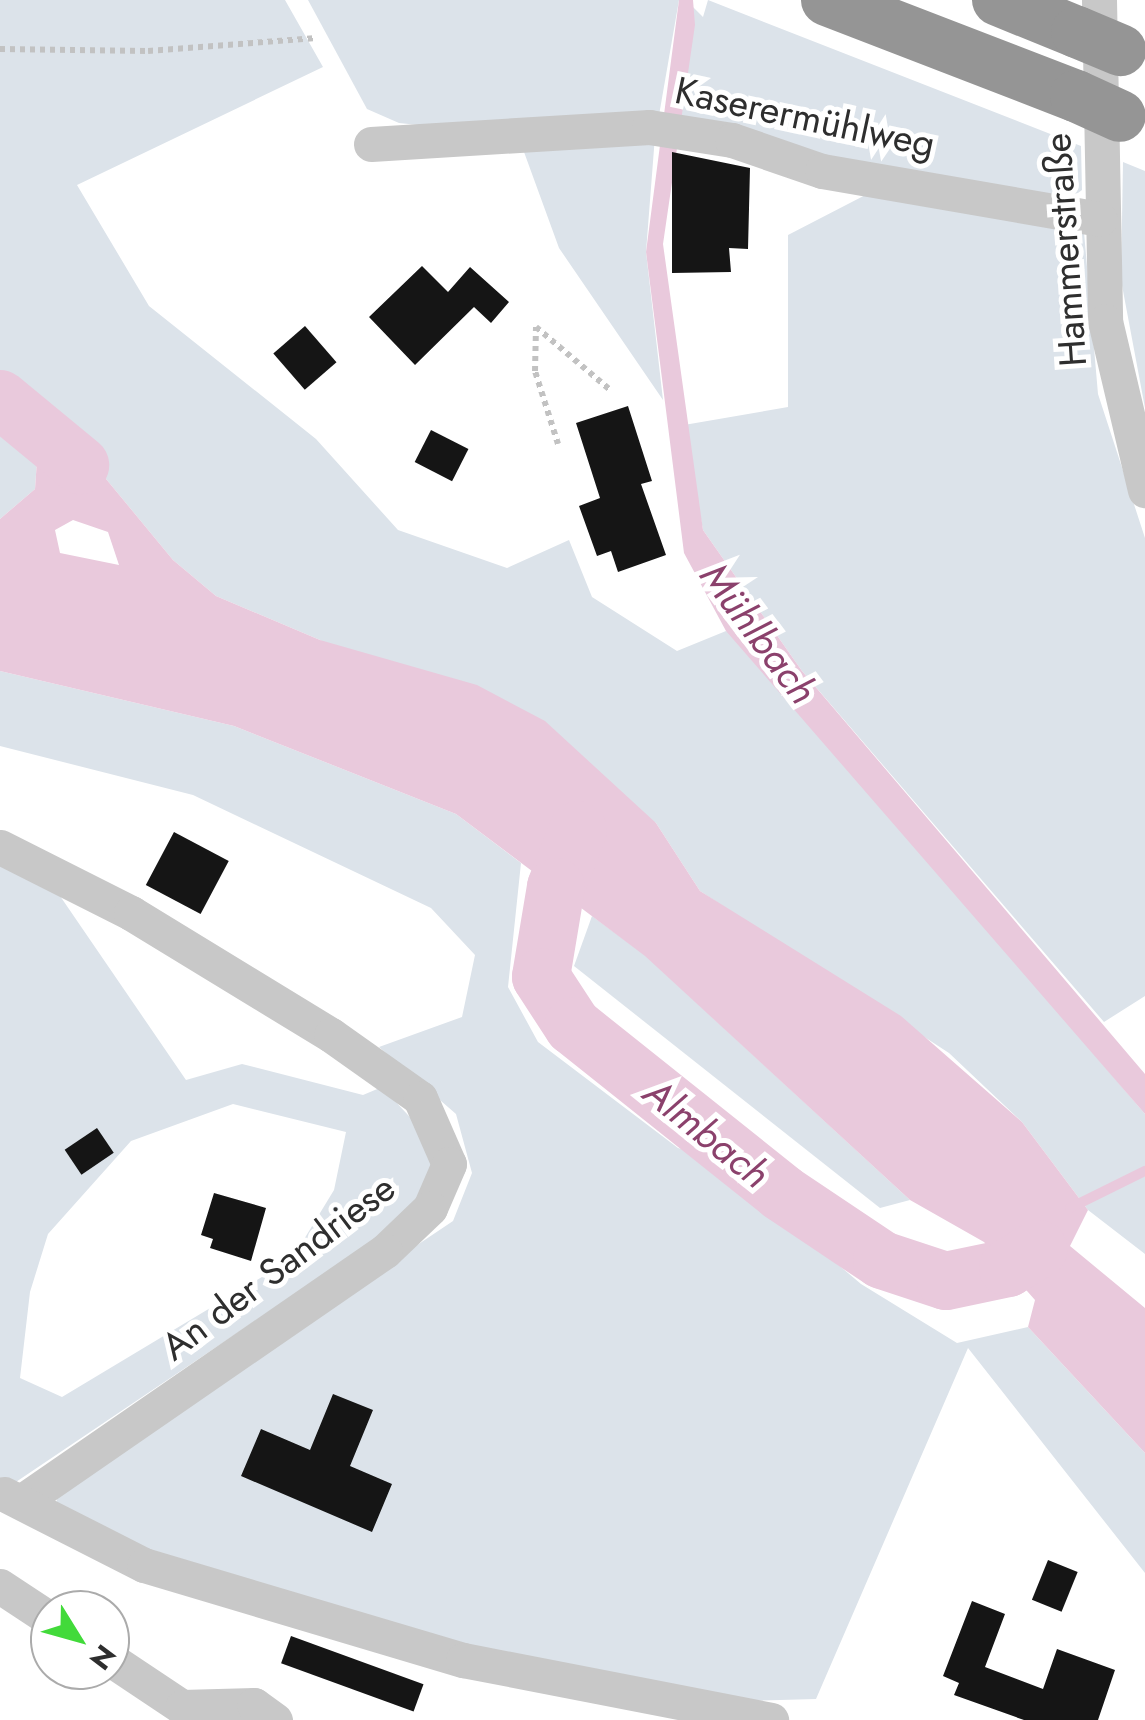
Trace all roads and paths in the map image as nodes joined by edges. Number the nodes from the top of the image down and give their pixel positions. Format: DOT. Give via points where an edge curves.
graph roads {
  1 [pos="828,0"];
  2 [pos="998,0"];
  3 [pos="1110,36"];
  4 [pos="317,38"];
  5 [pos="0,49"];
  6 [pos="1114,113"];
  7 [pos="372,144"];
  8 [pos="1100,219"];
  9 [pos="609,389"];
  10 [pos="558,444"];
  11 [pos="1145,490"];
  12 [pos="0,848"];
  13 [pos="10,1497"];
  14 [pos="0,1586"];
  15 [pos="30,1606"];
  16 [pos="130,1672"];
  17 [pos="275,1720"];
  18 [pos="772,1720"];
  1 -- 6 [label="highway"];
  2 -- 3 [label="highway"];
  3 -- 8 [label="street, Hammerstraße"];
  4 -- 5 [label="path"];
  7 -- 8 [label="street, Kaserermühlweg" via="649,127 822,171"];
  8 -- 11 [label="street, Hammerstraße" via="1105,320"];
  9 -- 10 [label="path" via="536,327 535,371"];
  12 -- 13 [label="street, An der Sandriese" via="131,913 332,1035 420,1098 448,1164 430,1208 384,1250"];
  13 -- 18 [label="street, An der Sandriese" via="144,1565 463,1660"];
  14 -- 15 [label="street"];
  16 -- 17 [label="street" via="182,1707 254,1705"];
}
